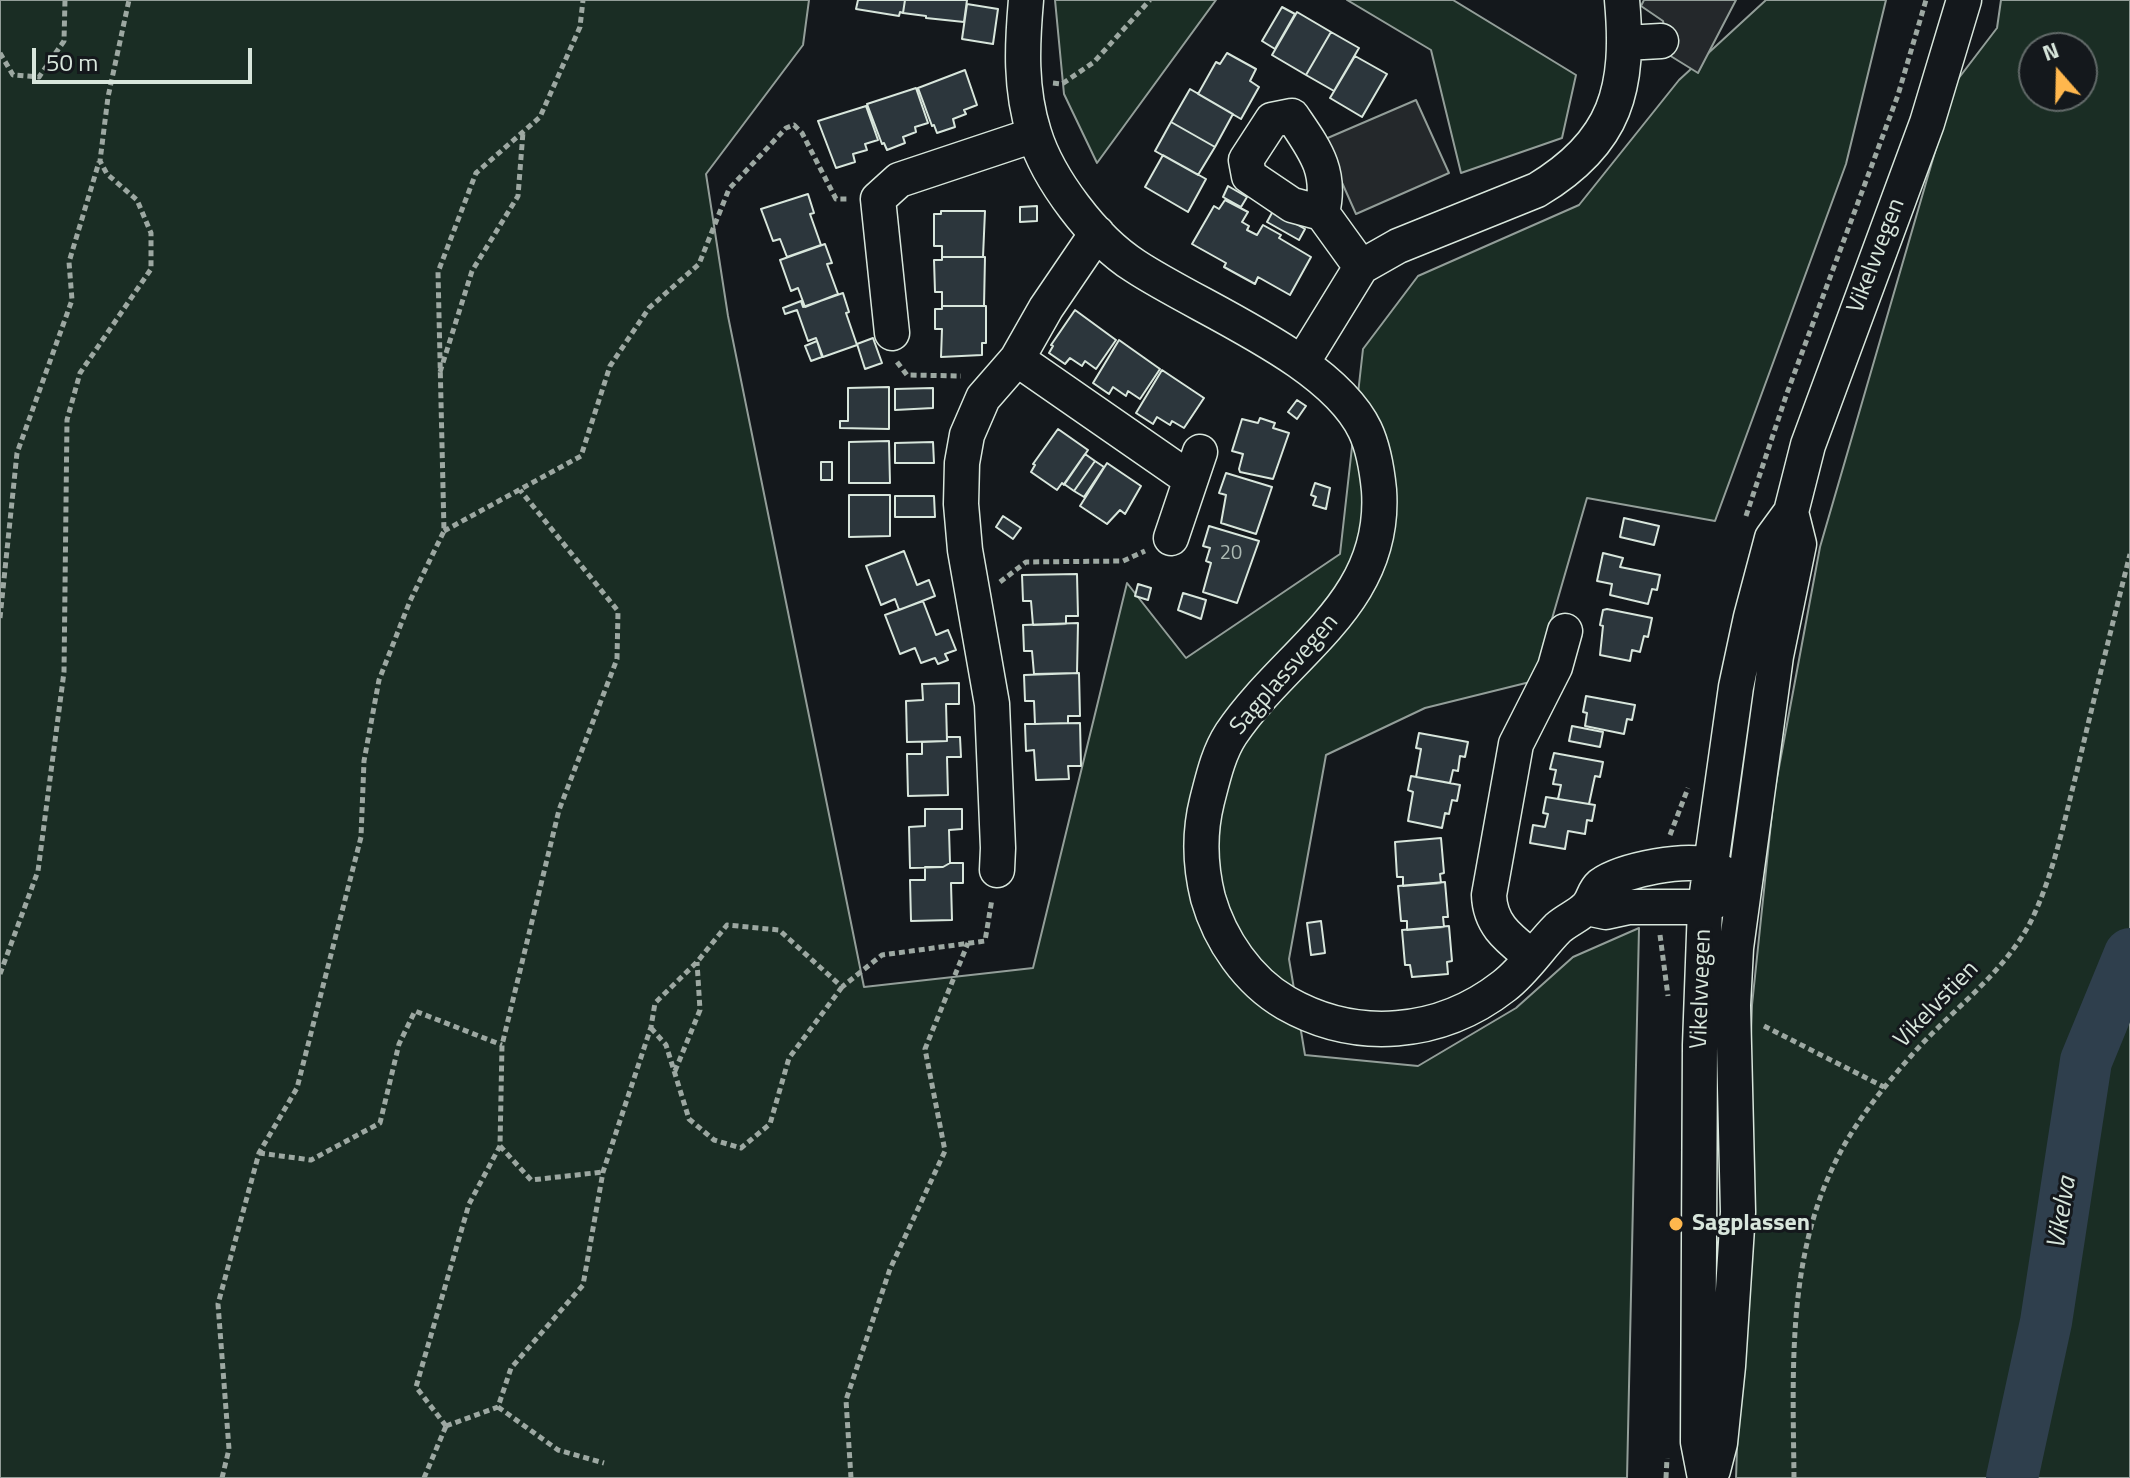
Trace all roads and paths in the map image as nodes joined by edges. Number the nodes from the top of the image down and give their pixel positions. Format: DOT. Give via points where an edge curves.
graph roads {
  1 [pos="65,0"];
  2 [pos="129,0"];
  3 [pos="583,0"];
  4 [pos="1026,0"];
  5 [pos="1150,0"];
  6 [pos="1622,0"];
  7 [pos="1964,0"];
  8 [pos="1661,41"];
  9 [pos="1625,43"];
  10 [pos="0,53"];
  11 [pos="1046,82"];
  12 [pos="524,131"];
  13 [pos="1034,135"];
  14 [pos="100,161"];
  15 [pos="878,199"];
  16 [pos="1322,213"];
  17 [pos="1097,233"];
  18 [pos="1361,267"];
  19 [pos="892,333"];
  20 [pos="1302,363"];
  21 [pos="1009,368"];
  22 [pos="438,377"];
  23 [pos="520,490"];
  24 [pos="1791,512"];
  25 [pos="444,531"];
  26 [pos="1171,538"];
  27 [pos="2130,554"];
  28 [pos="976,604"];
  29 [pos="0,618"];
  30 [pos="1565,631"];
  31 [pos="1709,864"];
  32 [pos="997,870"];
  33 [pos="1743,887"];
  34 [pos="1705,907"];
  35 [pos="1587,908"];
  36 [pos="968,943"];
  37 [pos="1532,957"];
  38 [pos="697,962"];
  39 [pos="0,974"];
  40 [pos="842,987"];
  41 [pos="1733,1005"];
  42 [pos="651,1027"];
  43 [pos="502,1045"];
  44 [pos="675,1071"];
  45 [pos="1884,1087"];
  46 [pos="500,1146"];
  47 [pos="259,1153"];
  48 [pos="603,1172"];
  49 [pos="498,1407"];
  50 [pos="446,1426"];
  51 [pos="604,1463"];
  52 [pos="222,1478"];
  53 [pos="424,1478"];
  54 [pos="851,1478"];
  55 [pos="1708,1478"];
  56 [pos="1794,1478"];
  1 -- 10 [label="path" via="64,41 39,77 13,75"];
  2 -- 14 [label="path"];
  3 -- 12 [label="path" via="580,27 540,117"];
  4 -- 13 [label="street, Sagplassvegen" via="1022,78"];
  5 -- 11 [label="path" via="1094,62 1062,84"];
  6 -- 9 [label="street"];
  7 -- 24 [label="street, Vikelvvegen" via="1927,123 1808,445"];
  8 -- 9 [label="street"];
  9 -- 18 [label="street" via="1618,98 1603,132 1557,178"];
  12 -- 22 [label="path" via="518,196 472,271"];
  12 -- 22 [label="path" via="476,173 438,272"];
  13 -- 15 [label="street" via="899,180"];
  13 -- 17 [label="street, Sagplassvegen" via="1060,187"];
  14 -- 29 [label="path" via="69,262 72,300 17,453"];
  14 -- 39 [label="path" via="137,200 151,233 151,269 80,373 67,420 64,672 38,871"];
  15 -- 19 [label="street"];
  15 -- 23 [label="path" via="836,199 802,133 794,125 786,128 729,189 699,264 649,308 610,366 581,456"];
  16 -- 18 [label="street"];
  17 -- 20 [label="street, Sagplassvegen" via="1132,264"];
  17 -- 21 [label="street"];
  18 -- 20 [label="street"];
  19 -- 21 [label="path" via="897,364 907,375"];
  20 -- 37 [label="street, Sagplassvegen" via="1340,395 1365,430 1375,458 1379,523 1371,557 1351,598 1247,714 1221,753 1204,814 1201,848 1213,913 1239,961 1268,991 1320,1019 1369,1029 1394,1030 1446,1019 1504,986"];
  21 -- 26 [label="street" via="1195,466"];
  21 -- 28 [label="street" via="974,415 962,463 965,550"];
  22 -- 25 [label="path"];
  23 -- 25 [label="path"];
  23 -- 43 [label="path" via="618,611 617,659 559,810"];
  24 -- 31 [label="street, Vikelvvegen" via="1772,538 1751,617"];
  24 -- 33 [label="street, Vikelvvegen" via="1799,544 1776,656"];
  25 -- 47 [label="path" via="379,680 364,761 361,837 301,1074"];
  26 -- 28 [label="path" via="1123,561 1026,562"];
  27 -- 45 [label="path, Vikelvstien" via="2064,823 2031,919 2012,952"];
  28 -- 32 [label="street" via="992,704"];
  30 -- 37 [label="street" via="1555,667 1516,744 1489,895 1493,920"];
  31 -- 33 [label="street"];
  31 -- 34 [label="street, Vikelvvegen"];
  31 -- 35 [label="street, Sagplassvegen" via="1628,872 1596,889"];
  32 -- 36 [label="path" via="985,941"];
  33 -- 34 [label="street"];
  33 -- 41 [label="street, Vikelvvegen"];
  34 -- 35 [label="street" via="1606,912"];
  34 -- 55 [label="street, Vikelvvegen" via="1698,1442"];
  35 -- 37 [label="street, Sagplassvegen" via="1562,924"];
  36 -- 40 [label="path" via="882,955"];
  36 -- 54 [label="path" via="925,1049 945,1151 890,1269 846,1400"];
  38 -- 40 [label="path" via="727,925 779,930"];
  38 -- 42 [label="path" via="655,1003"];
  38 -- 44 [label="path" via="700,1010"];
  40 -- 44 [label="path" via="789,1058 770,1124 741,1148 714,1140 689,1119"];
  41 -- 45 [label="path"];
  41 -- 55 [label="street, Vikelvvegen" via="1738,1212 1720,1443"];
  42 -- 44 [label="path" via="666,1045"];
  42 -- 48 [label="path"];
  43 -- 46 [label="path"];
  43 -- 47 [label="path" via="415,1011 399,1044 380,1123 311,1160"];
  45 -- 56 [label="path, Vikelvstien" via="1832,1169 1810,1229 1796,1318"];
  46 -- 48 [label="path" via="531,1180"];
  46 -- 50 [label="path" via="469,1204 416,1387"];
  47 -- 52 [label="path" via="218,1304 229,1449"];
  48 -- 49 [label="path" via="583,1285 511,1368"];
  49 -- 50 [label="path"];
  49 -- 51 [label="path" via="558,1450"];
  50 -- 53 [label="path"];
}
